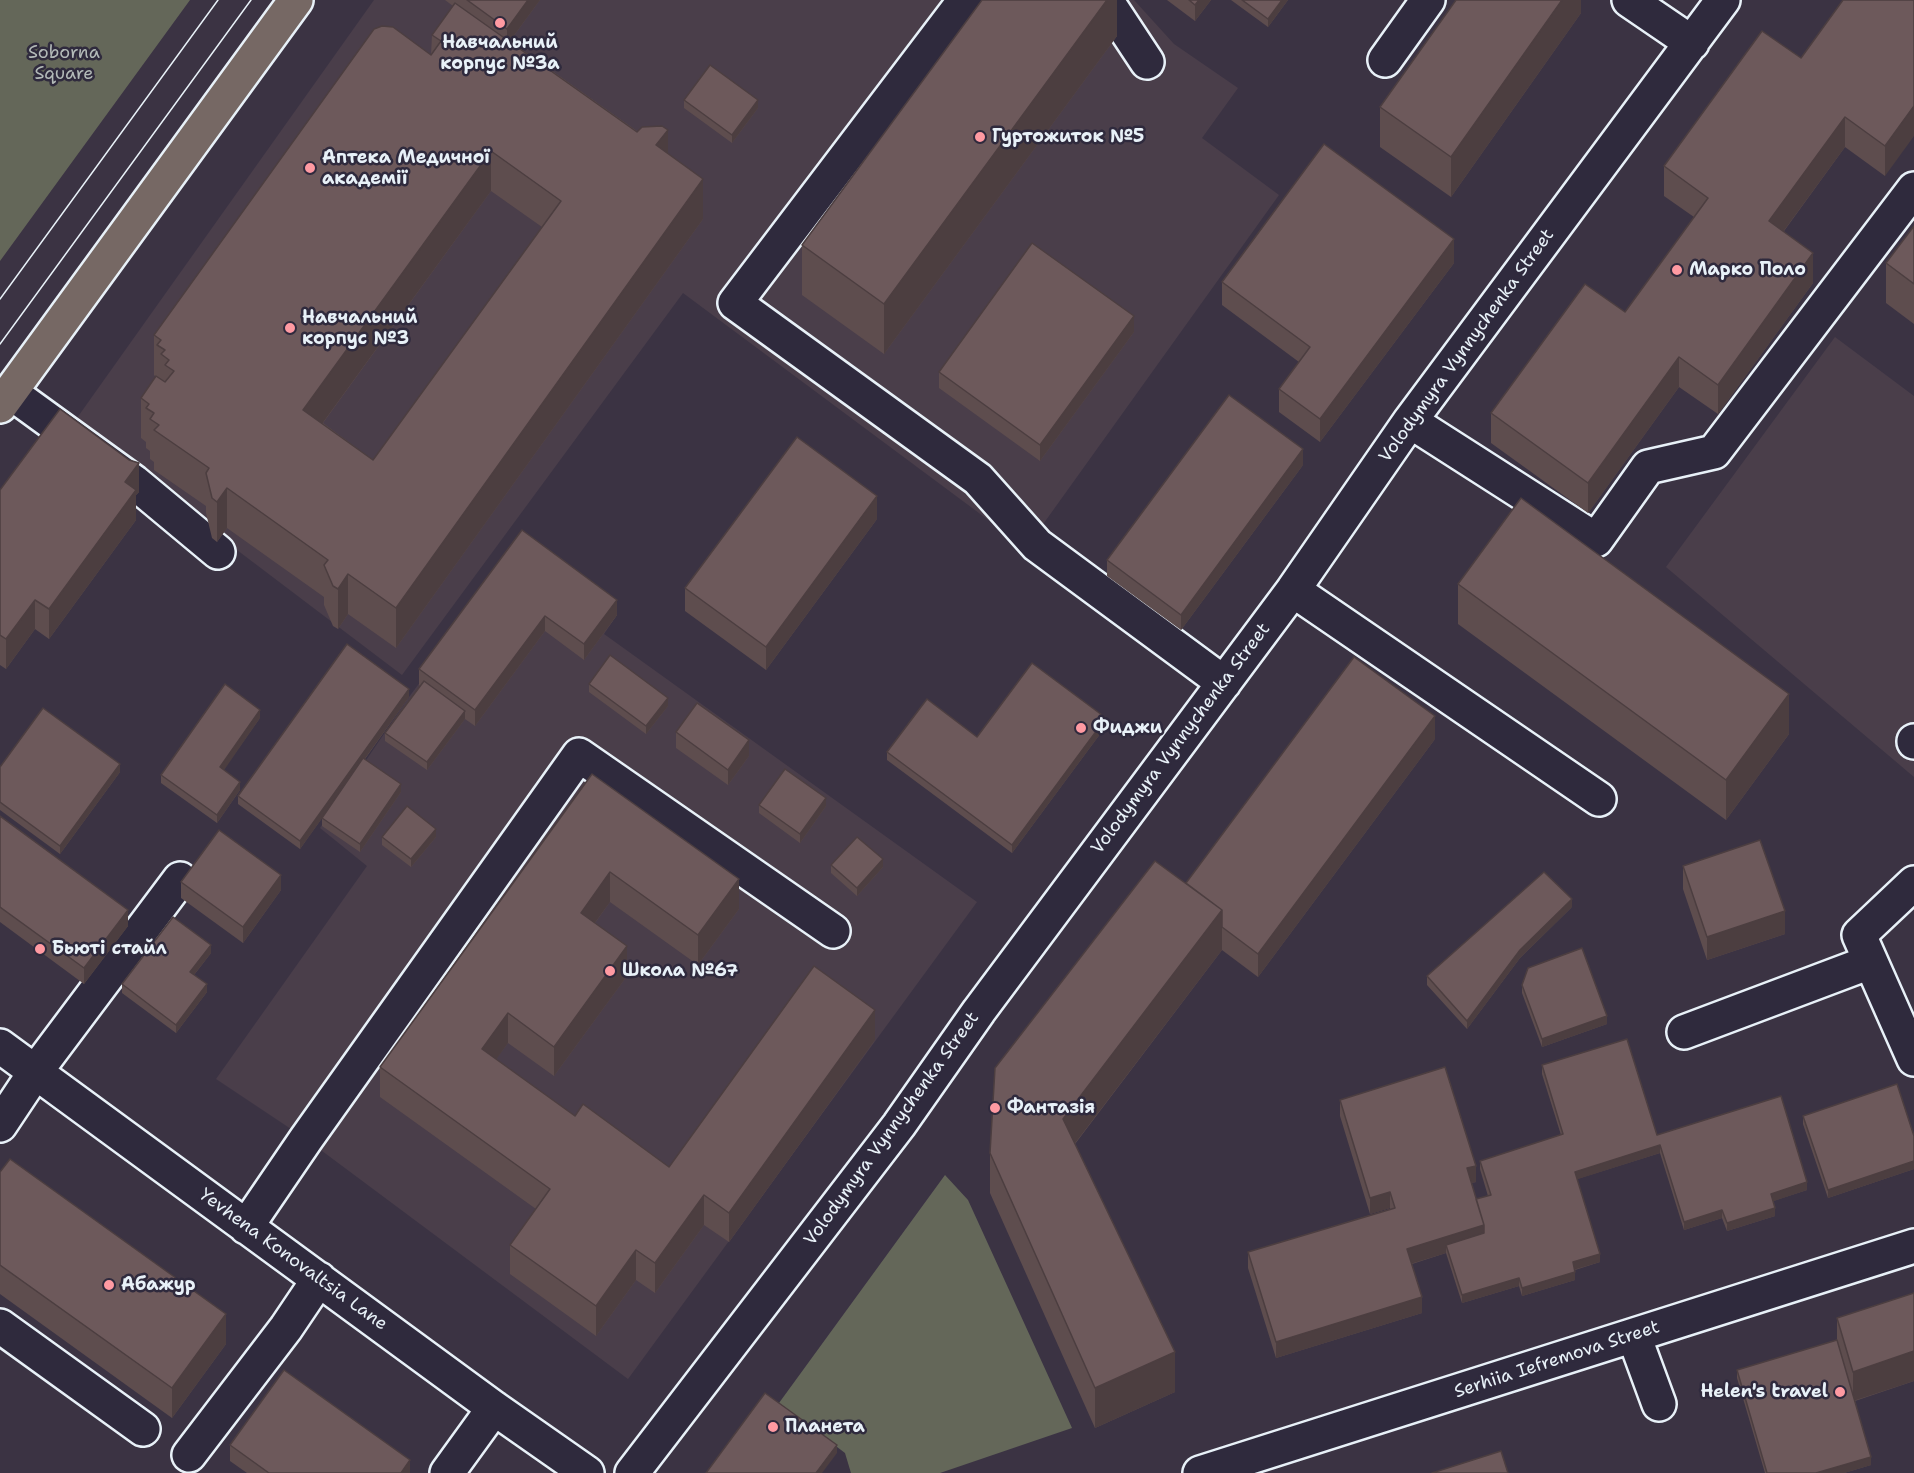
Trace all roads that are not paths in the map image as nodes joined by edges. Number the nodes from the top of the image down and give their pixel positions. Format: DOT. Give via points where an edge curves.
graph roads {
  1 [pos="296,0"];
  2 [pos="965,0"];
  3 [pos="1106,0"];
  4 [pos="1428,0"];
  5 [pos="1629,0"];
  6 [pos="1723,0"];
  7 [pos="1692,43"];
  8 [pos="1385,60"];
  9 [pos="1147,62"];
  10 [pos="1914,189"];
  11 [pos="5,399"];
  12 [pos="1410,421"];
  13 [pos="218,552"];
  14 [pos="1293,590"];
  15 [pos="1224,683"];
  16 [pos="1599,799"];
  17 [pos="180,879"];
  18 [pos="1914,883"];
  19 [pos="833,931"];
  20 [pos="1870,962"];
  21 [pos="1684,1032"];
  22 [pos="0,1046"];
  23 [pos="1914,1059"];
  24 [pos="36,1071"];
  25 [pos="0,1125"];
  26 [pos="246,1227"];
  27 [pos="1914,1246"];
  28 [pos="319,1280"];
  29 [pos="0,1326"];
  30 [pos="1634,1336"];
  31 [pos="1659,1404"];
  32 [pos="494,1408"];
  33 [pos="143,1429"];
  34 [pos="189,1455"];
  35 [pos="447,1473"];
  36 [pos="587,1473"];
  37 [pos="632,1473"];
  38 [pos="1200,1473"];
  1 -- 11 [label="main road"];
  2 -- 15 [label="street" via="735,303 978,479 1037,545"];
  3 -- 9 [label="street"];
  4 -- 8 [label="street"];
  5 -- 7 [label="street"];
  6 -- 7 [label="street, Volodymyra Vynnychenka Street"];
  7 -- 12 [label="street, Volodymyra Vynnychenka Street"];
  10 -- 12 [label="street" via="1714,452 1648,466 1596,540"];
  11 -- 13 [label="street" via="134,482"];
  12 -- 14 [label="street, Volodymyra Vynnychenka Street"];
  14 -- 15 [label="street, Volodymyra Vynnychenka Street"];
  14 -- 16 [label="street"];
  15 -- 37 [label="street, Volodymyra Vynnychenka Street" via="979,1011 899,1125"];
  17 -- 24 [label="street"];
  18 -- 20 [label="street" via="1859,935"];
  19 -- 26 [label="street" via="579,755"];
  20 -- 21 [label="street"];
  20 -- 23 [label="street"];
  22 -- 24 [label="street, Yevhena Konovaltsia Lane"];
  24 -- 25 [label="street"];
  24 -- 26 [label="street, Yevhena Konovaltsia Lane"];
  26 -- 28 [label="street, Yevhena Konovaltsia Lane"];
  27 -- 30 [label="street, Serhiia Iefremova Street"];
  28 -- 32 [label="street, Yevhena Konovaltsia Lane"];
  28 -- 34 [label="street"];
  29 -- 33 [label="street"];
  30 -- 31 [label="street"];
  30 -- 38 [label="street, Serhiia Iefremova Street"];
  32 -- 35 [label="street"];
  32 -- 36 [label="street, Yevhena Konovaltsia Lane"];
}
